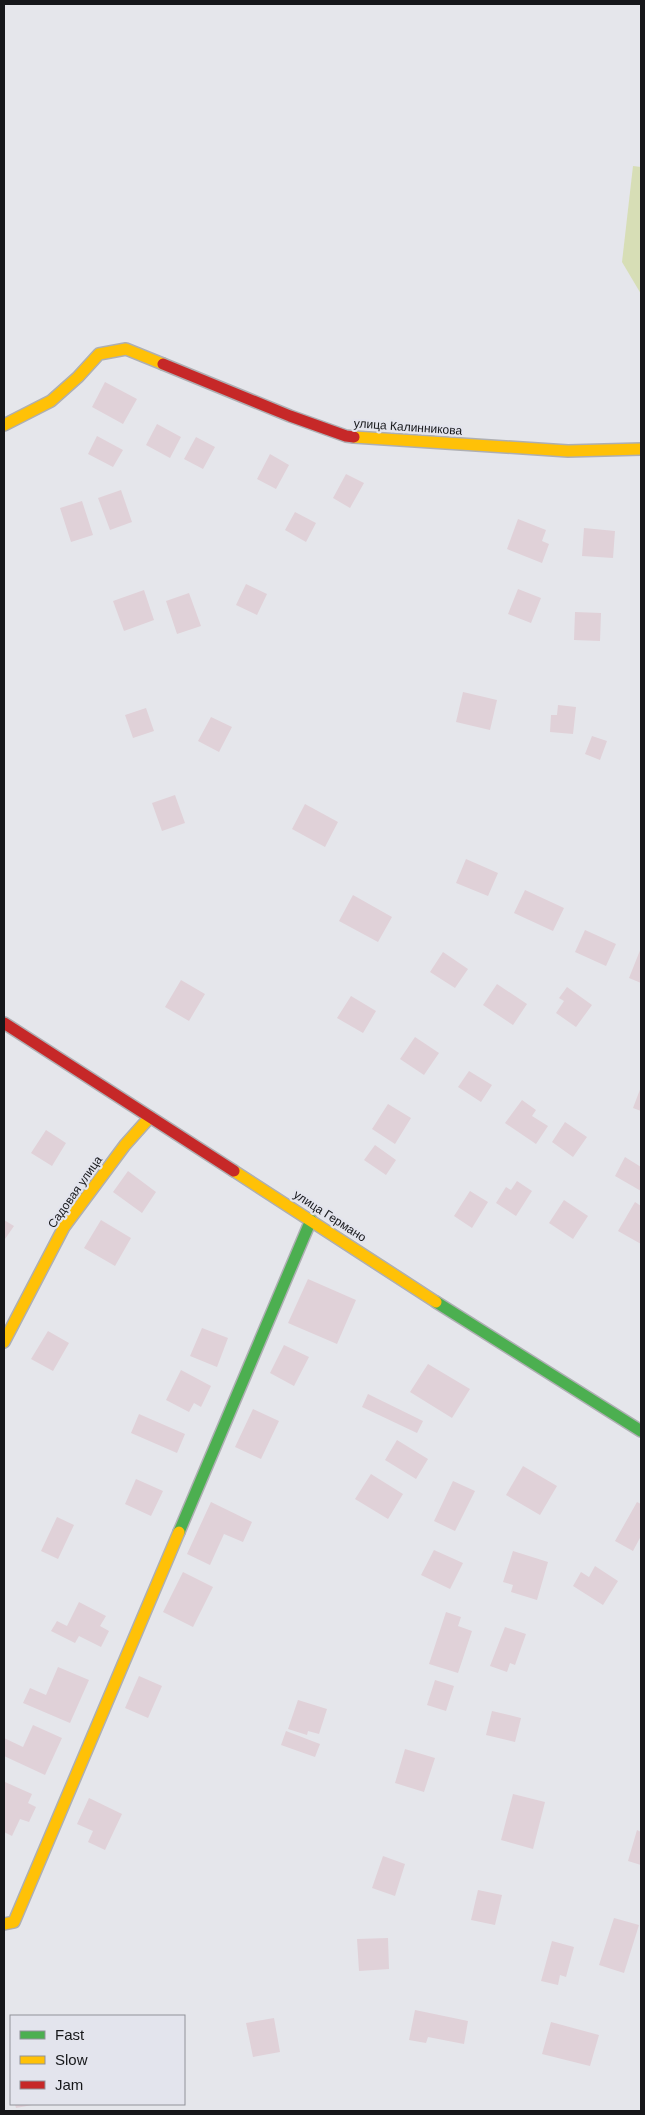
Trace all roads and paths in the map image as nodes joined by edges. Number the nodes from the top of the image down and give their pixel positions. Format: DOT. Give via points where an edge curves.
graph roads {
  1 [pos="4,425"];
  2 [pos="641,449"];
  3 [pos="4,1023"];
  4 [pos="150,1117"];
  5 [pos="311,1220"];
  6 [pos="4,1342"];
  7 [pos="641,1431"];
  8 [pos="4,1924"];
  1 -- 2 [label="street, улица Калинникова" via="51,400 99,354 126,349 346,436 568,451"];
  3 -- 4 [label="street, улица Германо"];
  4 -- 5 [label="street, улица Германо"];
  4 -- 6 [label="street, Садовая улица" via="64,1227"];
  5 -- 7 [label="street, улица Германо"];
  5 -- 8 [label="street" via="14,1922"];
}
